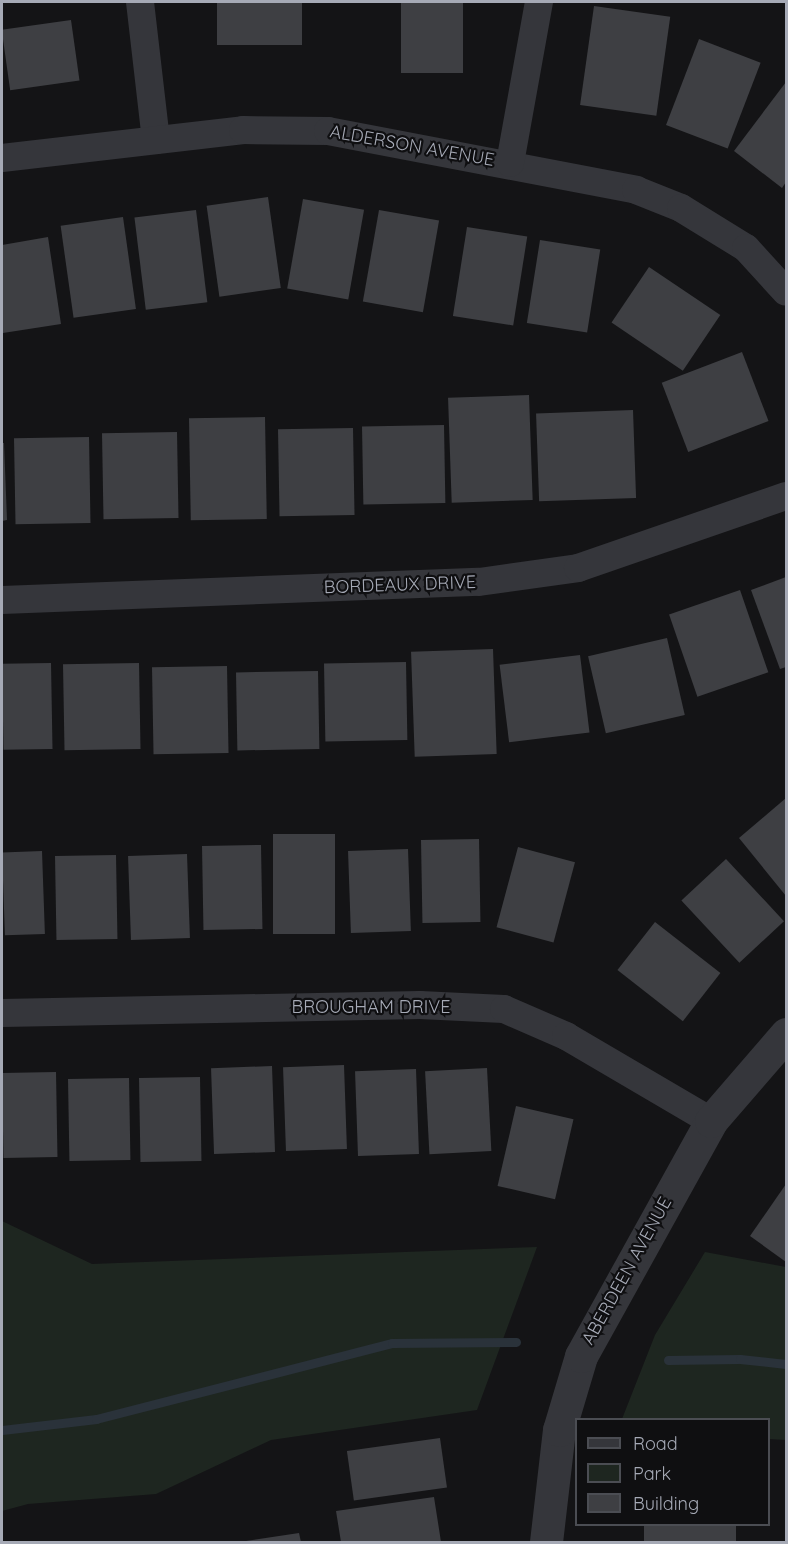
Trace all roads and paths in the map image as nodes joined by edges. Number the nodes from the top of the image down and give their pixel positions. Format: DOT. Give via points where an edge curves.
graph roads {
  1 [pos="140,2"];
  2 [pos="539,2"];
  3 [pos="156,140"];
  4 [pos="2,158"];
  5 [pos="510,163"];
  6 [pos="786,292"];
  7 [pos="786,496"];
  8 [pos="2,600"];
  9 [pos="2,1013"];
  10 [pos="786,1034"];
  11 [pos="711,1121"];
  12 [pos="546,1542"];
  1 -- 3 [label="street"];
  2 -- 5 [label="street"];
  3 -- 4 [label="street, ALDERSON AVENUE"];
  3 -- 5 [label="street, ALDERSON AVENUE" via="243,129 307,129"];
  5 -- 6 [label="street, ALDERSON AVENUE" via="636,190 681,208 746,248"];
  7 -- 8 [label="street, BORDEAUX DRIVE" via="578,568 479,582"];
  9 -- 11 [label="street, BROUGHAM DRIVE" via="420,1005 504,1010 566,1036"];
  10 -- 11 [label="street, ABERDEEN AVENUE"];
  11 -- 12 [label="street, ABERDEEN AVENUE" via="581,1356 559,1430"];
}
